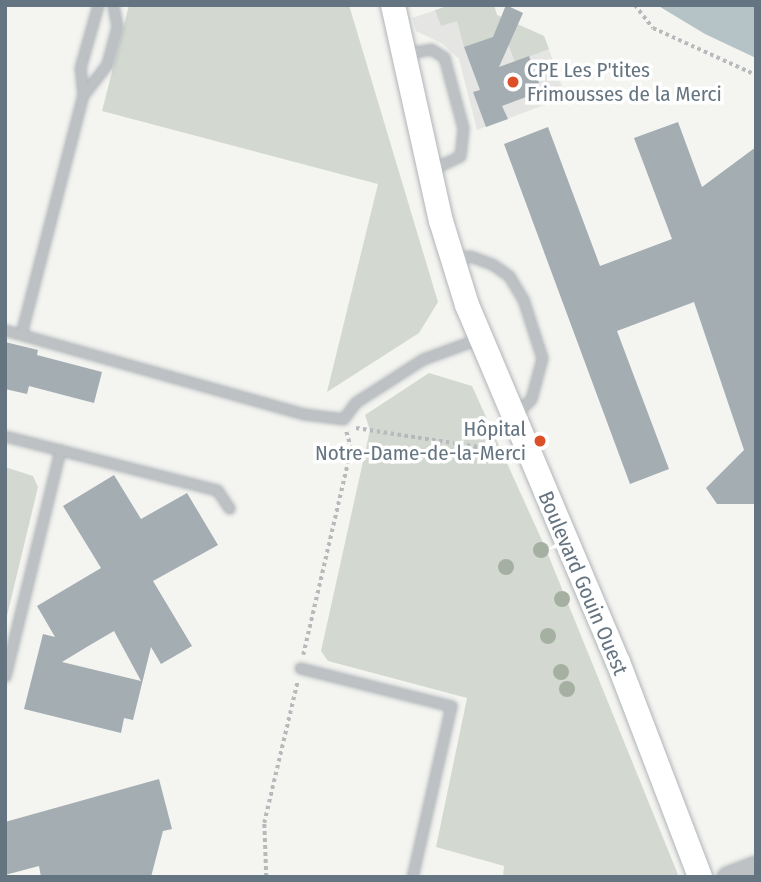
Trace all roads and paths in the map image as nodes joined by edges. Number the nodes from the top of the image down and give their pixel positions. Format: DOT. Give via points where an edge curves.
graph roads {
  1 [pos="97,5"];
  2 [pos="113,5"];
  3 [pos="393,5"];
  4 [pos="635,5"];
  5 [pos="407,53"];
  6 [pos="756,75"];
  7 [pos="83,96"];
  8 [pos="430,169"];
  9 [pos="452,258"];
  10 [pos="5,330"];
  11 [pos="21,334"];
  12 [pos="479,339"];
  13 [pos="511,416"];
  14 [pos="343,419"];
  15 [pos="5,436"];
  16 [pos="60,450"];
  17 [pos="508,451"];
  18 [pos="229,508"];
  19 [pos="300,668"];
  20 [pos="5,676"];
  21 [pos="756,866"];
  22 [pos="266,877"];
  23 [pos="412,877"];
  24 [pos="699,877"];
  25 [pos="727,877"];
  1 -- 7 [label="lane" via="80,68"];
  2 -- 7 [label="lane" via="117,26 107,64"];
  3 -- 5 [label="street, Boulevard Gouin Ouest"];
  4 -- 6 [label="path" via="642,20 653,27"];
  5 -- 8 [label="street, Boulevard Gouin Ouest"];
  5 -- 8 [label="lane" via="431,49 444,57 463,128 460,156"];
  7 -- 11 [label="lane"];
  8 -- 9 [label="street, Boulevard Gouin Ouest"];
  9 -- 12 [label="street, Boulevard Gouin Ouest"];
  9 -- 13 [label="lane" via="470,256 492,264 509,276 523,299 542,358 531,399"];
  10 -- 11 [label="lane"];
  11 -- 14 [label="lane" via="304,414"];
  12 -- 13 [label="street, Boulevard Gouin Ouest"];
  12 -- 14 [label="lane" via="424,359 356,402"];
  13 -- 24 [label="street, Boulevard Gouin Ouest" via="618,662"];
  14 -- 17 [label="path" via="356,428"];
  14 -- 19 [label="path" via="351,449"];
  15 -- 16 [label="lane"];
  16 -- 18 [label="lane" via="217,490"];
  16 -- 20 [label="lane"];
  19 -- 22 [label="path" via="264,823"];
  19 -- 23 [label="lane" via="451,706"];
  21 -- 25 [label="street"];
}
